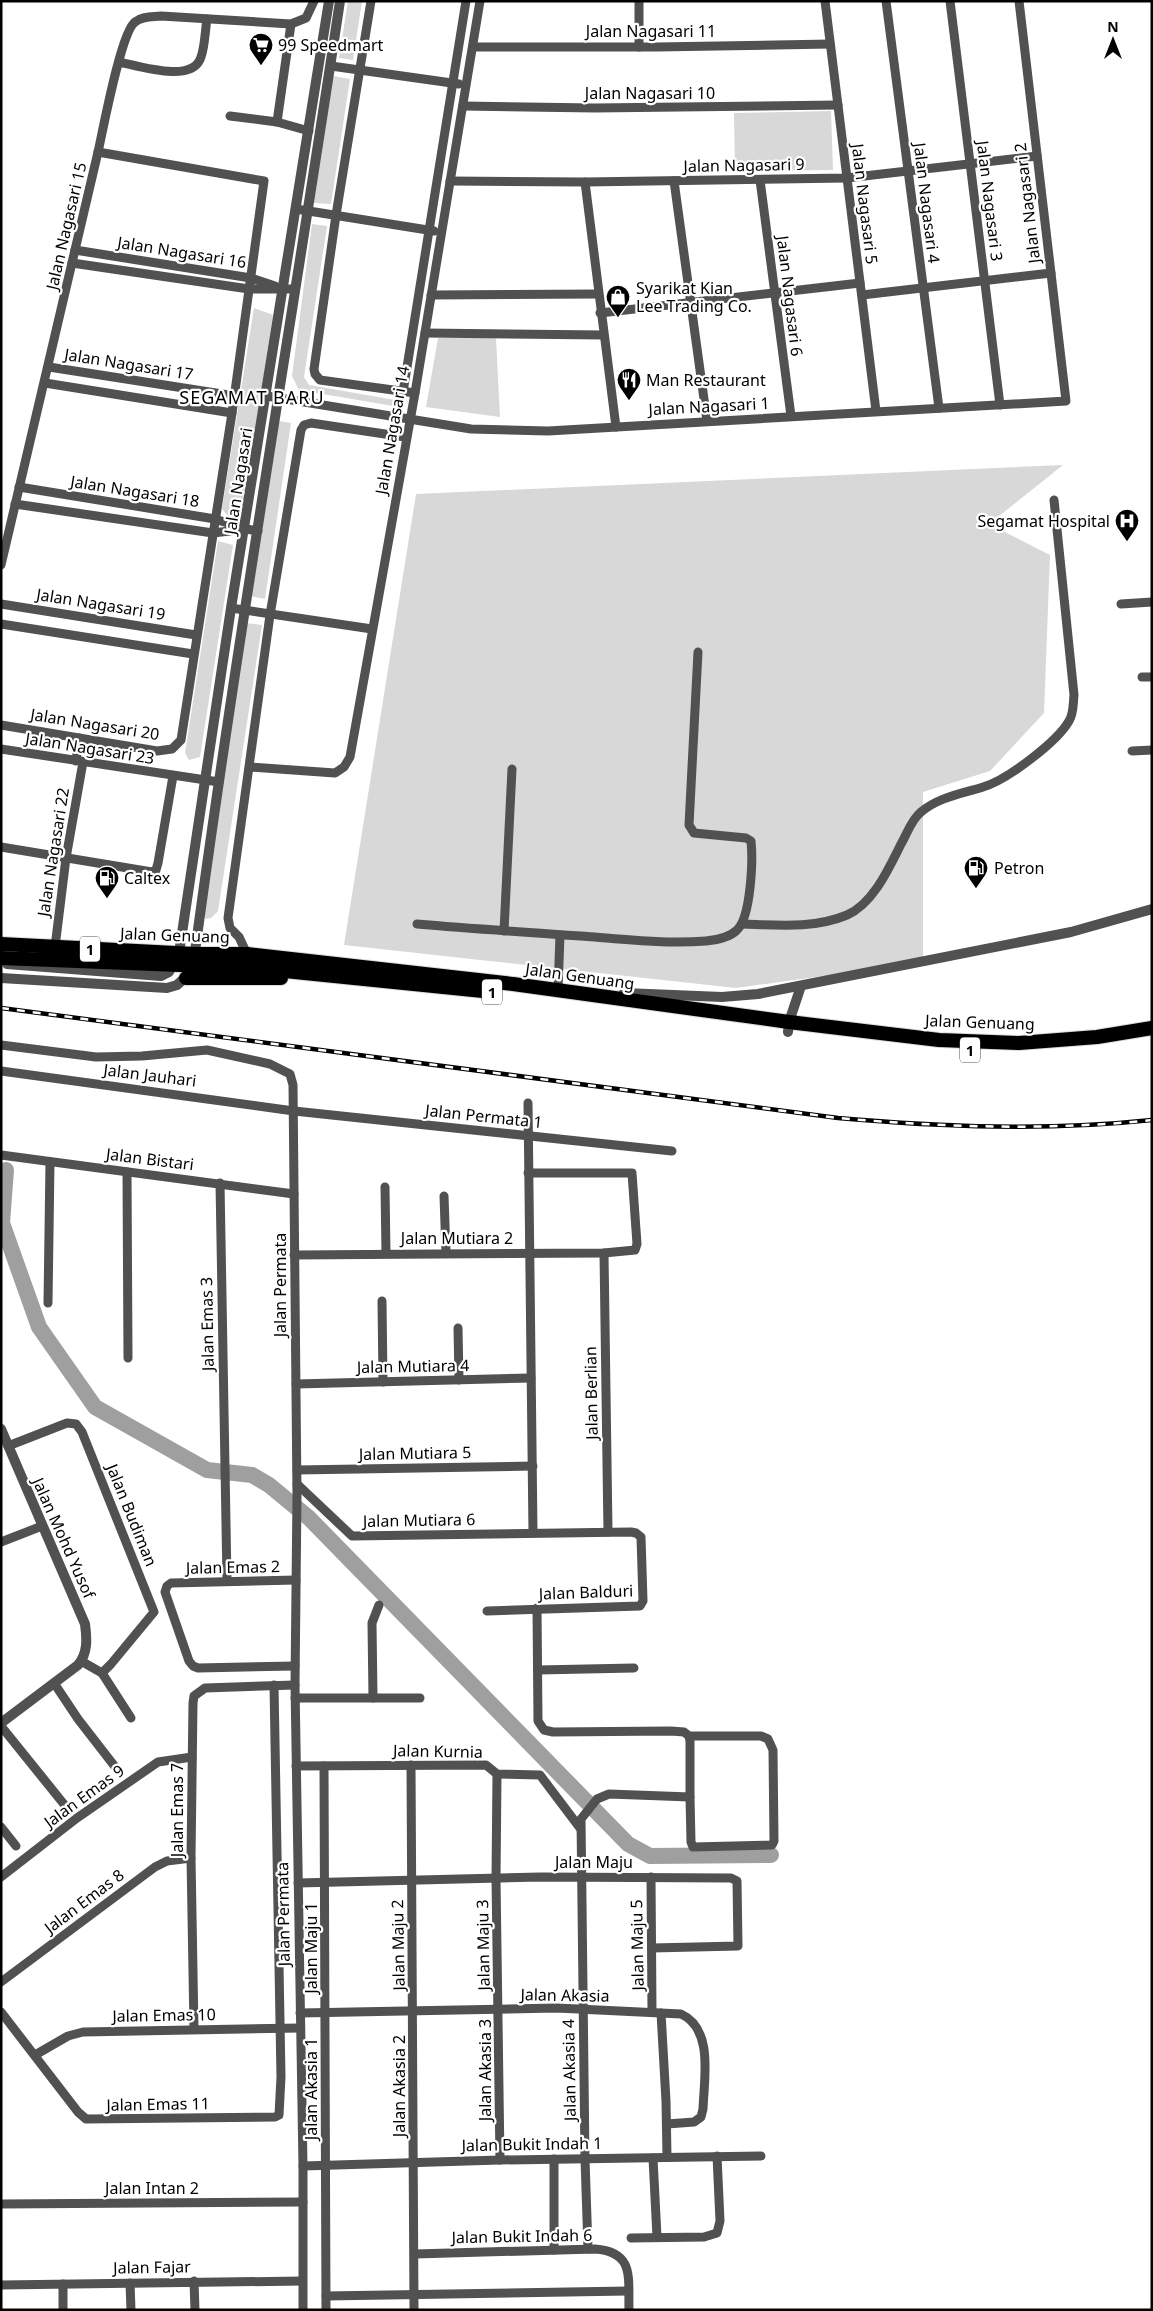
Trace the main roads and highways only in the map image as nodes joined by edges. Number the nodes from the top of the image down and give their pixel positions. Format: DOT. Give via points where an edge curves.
graph roads {
  1 [pos="1,944"];
  2 [pos="1,958"];
  3 [pos="177,959"];
  4 [pos="194,960"];
  5 [pos="186,978"];
  6 [pos="359,978"];
  7 [pos="789,1027"];
  8 [pos="1152,1028"];
  9 [pos="1152,1037"];
  1 -- 3 [label="highway, Jalan Genuang / 1"];
  2 -- 3 [label="highway, Jalan Genuang / 1"];
  3 -- 4 [label="highway, Jalan Genuang / 1"];
  4 -- 6 [label="highway, Jalan Genuang / 1"];
  4 -- 7 [label="highway, Jalan Genuang / 1" via="247,954 558,990"];
  5 -- 6 [label="highway"];
  6 -- 7 [label="highway, Jalan Genuang / 1"];
  7 -- 8 [label="highway, Jalan Genuang / 1" via="939,1040 1019,1043 1097,1037"];
  7 -- 9 [label="highway, Jalan Genuang / 1" via="940,1048 978,1050 1060,1049"];
}
